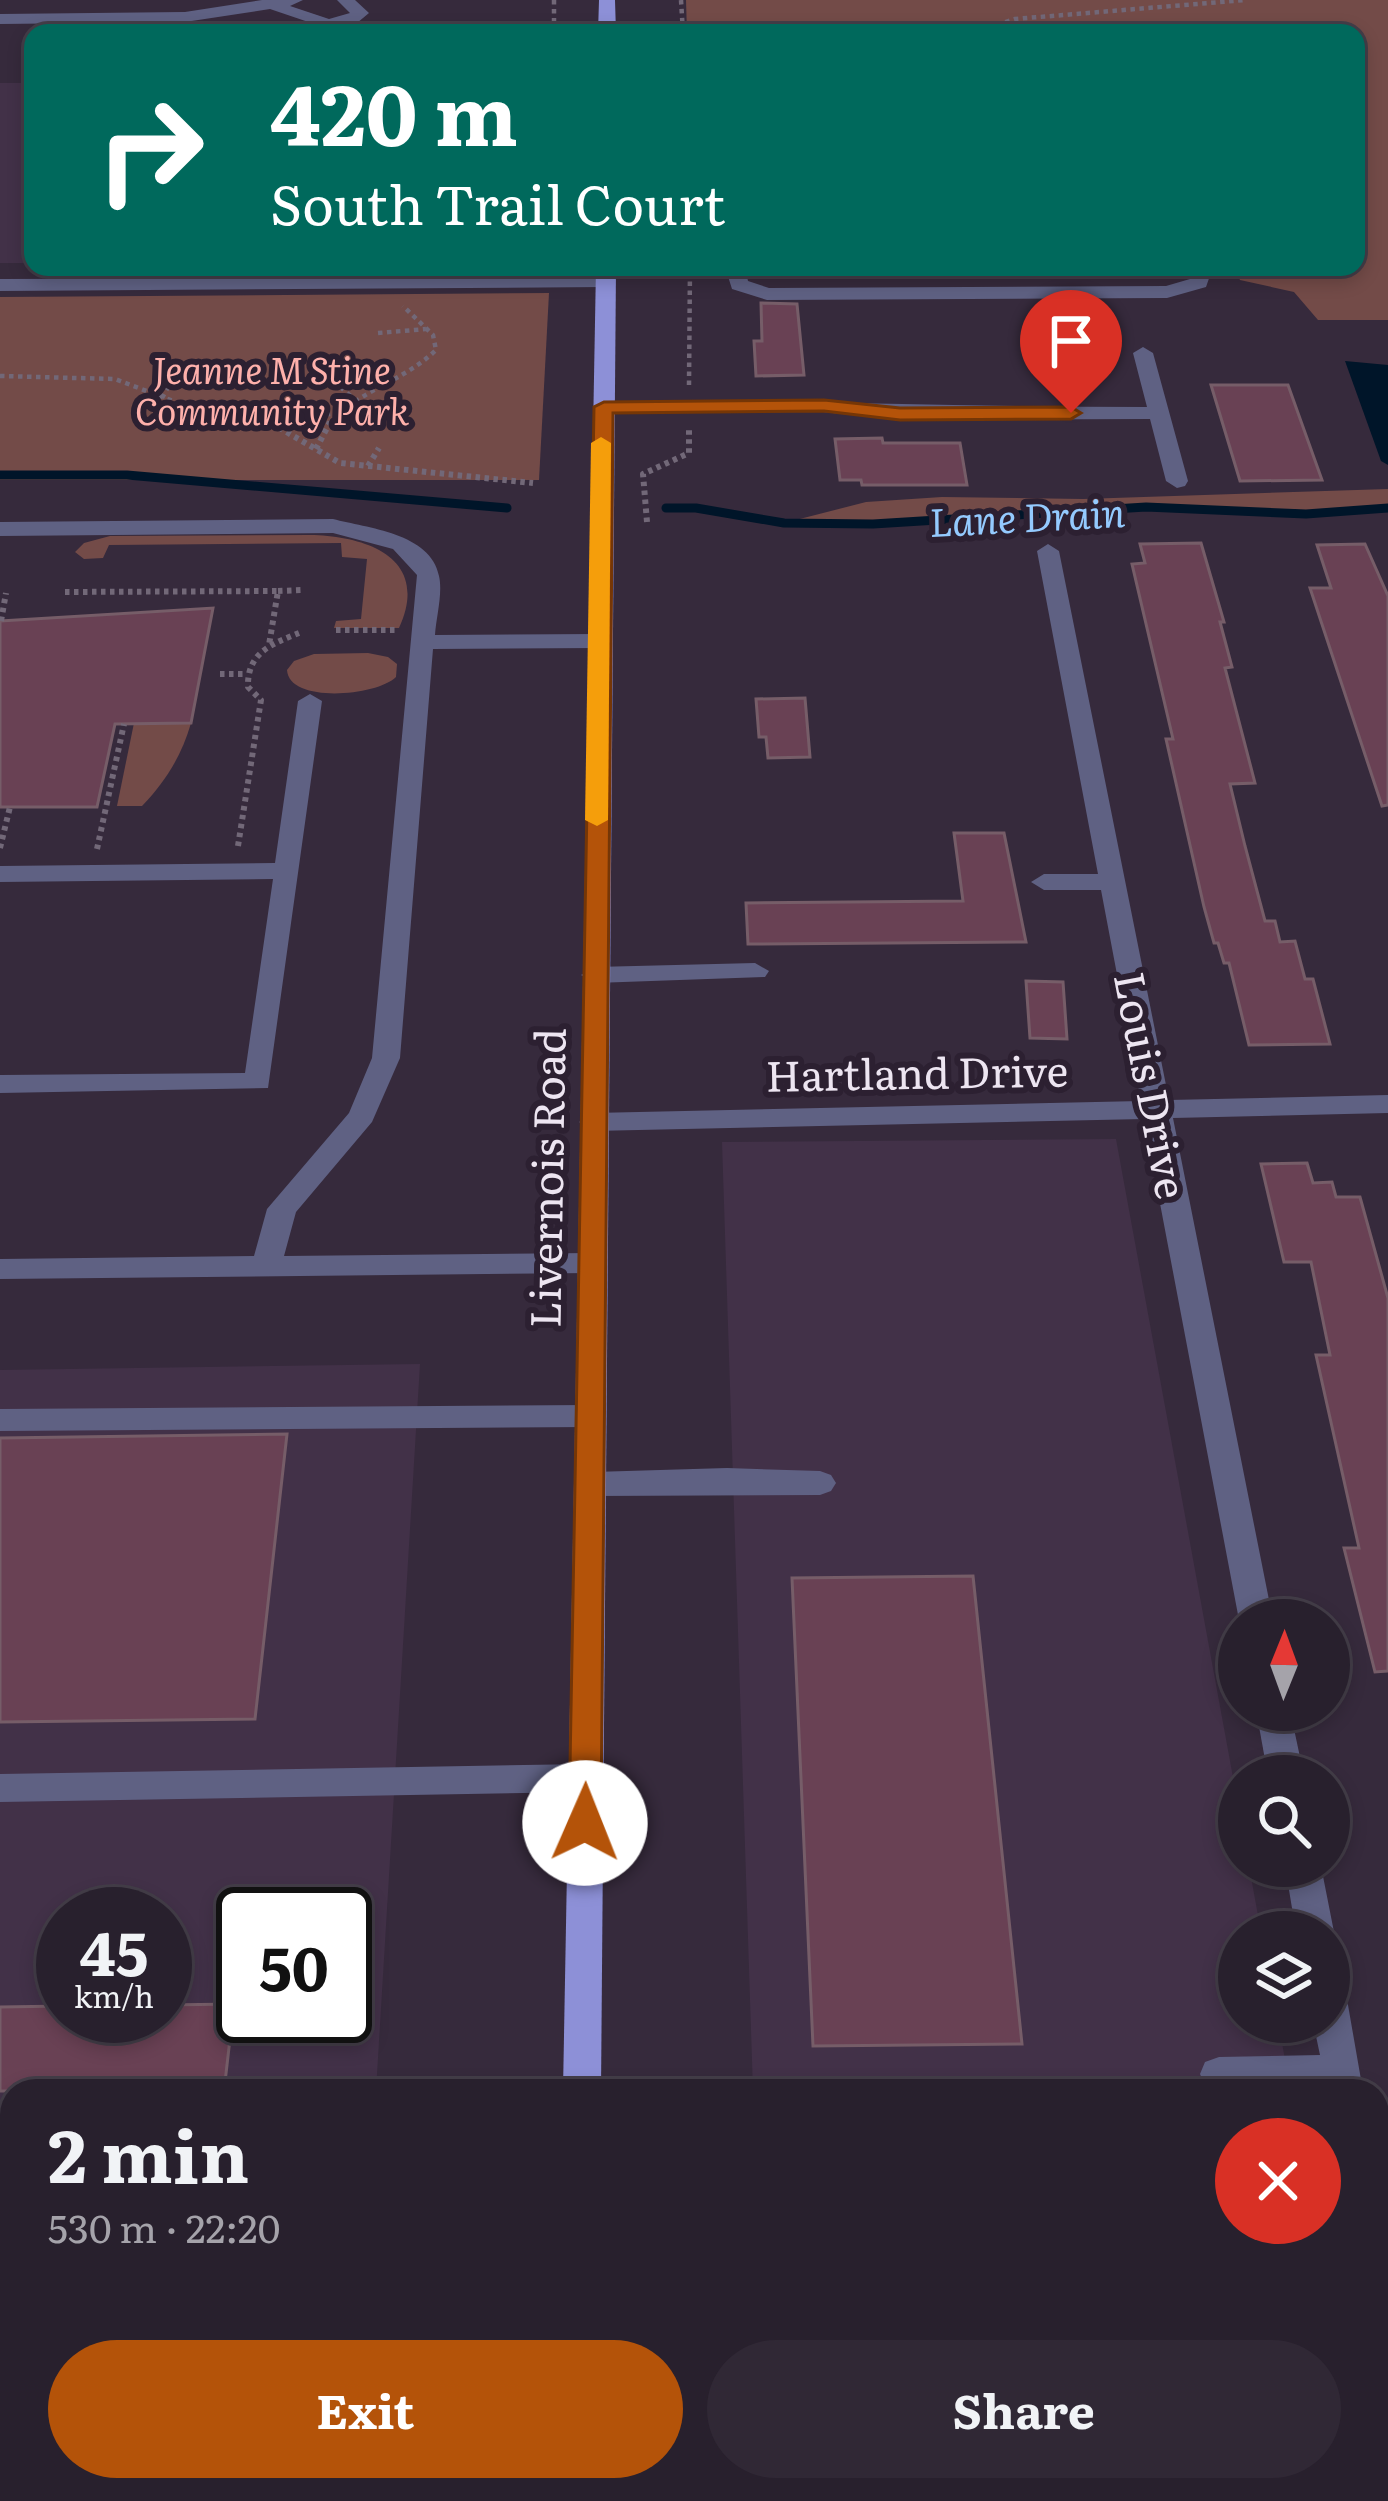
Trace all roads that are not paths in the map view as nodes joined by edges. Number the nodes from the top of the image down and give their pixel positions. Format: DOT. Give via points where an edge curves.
graph roads {
  1 [pos="295,0"];
  2 [pos="345,0"];
  3 [pos="275,5"];
  4 [pos="0,19"];
  5 [pos="59,276"];
  6 [pos="110,276"];
  7 [pos="606,276"];
  8 [pos="737,276"];
  9 [pos="1201,276"];
  10 [pos="0,285"];
  11 [pos="1143,353"];
  12 [pos="604,407"];
  13 [pos="1157,412"];
  14 [pos="1177,482"];
  15 [pos="0,529"];
  16 [pos="1048,551"];
  17 [pos="599,641"];
  18 [pos="424,643"];
  19 [pos="310,701"];
  20 [pos="289,871"];
  21 [pos="0,874"];
  22 [pos="1044,882"];
  23 [pos="1112,882"];
  24 [pos="755,971"];
  25 [pos="595,974"];
  26 [pos="0,1084"];
  27 [pos="1388,1104"];
  28 [pos="1159,1107"];
  29 [pos="593,1122"];
  30 [pos="592,1263"];
  31 [pos="266,1267"];
  32 [pos="0,1269"];
  33 [pos="590,1415"];
  34 [pos="0,1420"];
  35 [pos="820,1483"];
  36 [pos="593,1484"];
  37 [pos="1252,1599"];
  38 [pos="586,1778"];
  39 [pos="0,1788"];
  40 [pos="1336,2043"];
  41 [pos="1219,2074"];
  42 [pos="582,2079"];
  43 [pos="1308,2079"];
  44 [pos="1344,2079"];
  1 -- 3 [label="street"];
  2 -- 3 [label="street" via="361,13 333,24"];
  3 -- 4 [label="street" via="185,17"];
  5 -- 6 [label="street"];
  5 -- 10 [label="street"];
  7 -- 12 [label="main road, Livernois Road"];
  8 -- 9 [label="street" via="739,285 767,294 1167,292"];
  11 -- 13 [label="street"];
  12 -- 13 [label="street"];
  12 -- 17 [label="main road, Livernois Road"];
  13 -- 14 [label="street"];
  15 -- 18 [label="street" via="314,526 377,535 410,550 428,575"];
  16 -- 23 [label="street, Louis Drive"];
  17 -- 18 [label="street"];
  17 -- 25 [label="main road, Livernois Road"];
  18 -- 31 [label="street" via="386,1058 362,1116 282,1209"];
  19 -- 20 [label="street"];
  20 -- 21 [label="street"];
  20 -- 26 [label="street" via="258,1082"];
  22 -- 23 [label="street"];
  23 -- 28 [label="street, Louis Drive"];
  24 -- 25 [label="street"];
  25 -- 29 [label="main road, Livernois Road"];
  27 -- 28 [label="street, Hartland Drive"];
  28 -- 29 [label="street, Hartland Drive"];
  28 -- 37 [label="street, Louis Drive"];
  29 -- 30 [label="main road, Livernois Road"];
  30 -- 31 [label="street"];
  30 -- 33 [label="main road, Livernois Road"];
  31 -- 32 [label="street"];
  33 -- 34 [label="street"];
  33 -- 36 [label="main road, Livernois Road"];
  35 -- 36 [label="street"];
  36 -- 38 [label="main road, Livernois Road"];
  38 -- 39 [label="street"];
  38 -- 42 [label="main road, Livernois Road"];
  40 -- 44 [label="street"];
  41 -- 43 [label="street"];
}
